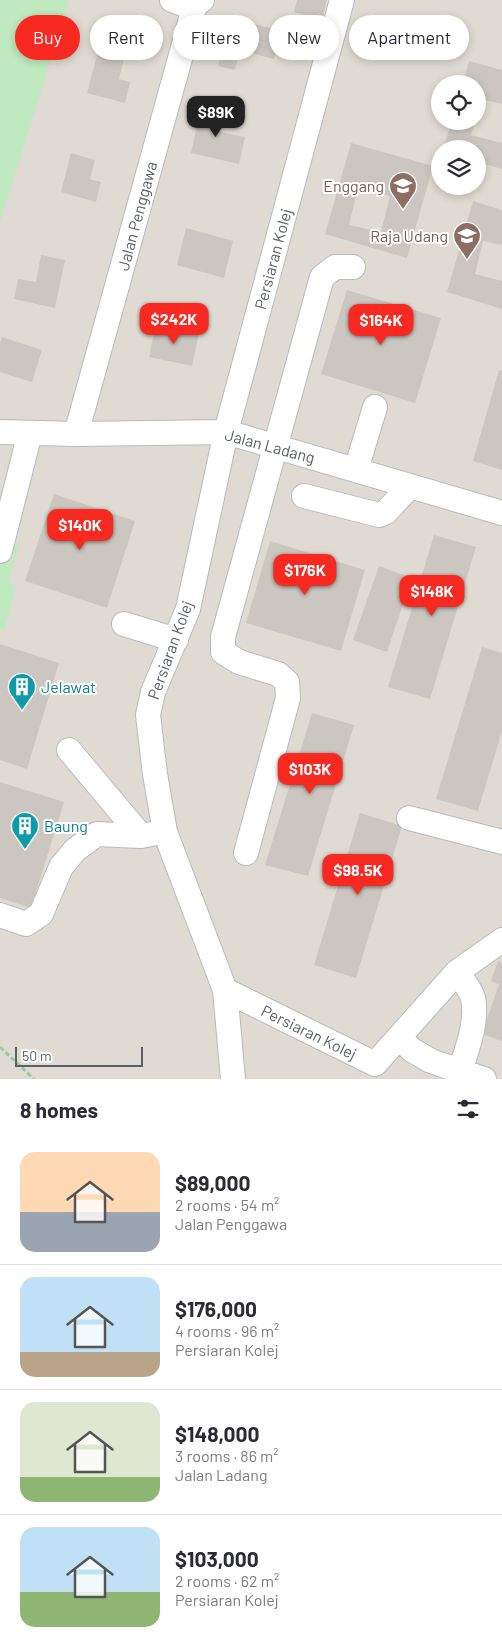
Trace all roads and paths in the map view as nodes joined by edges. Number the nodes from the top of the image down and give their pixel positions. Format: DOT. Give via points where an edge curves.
graph roads {
  1 [pos="172,0"];
  2 [pos="342,0"];
  3 [pos="198,4"];
  4 [pos="353,267"];
  5 [pos="375,407"];
  6 [pos="0,432"];
  7 [pos="226,432"];
  8 [pos="30,433"];
  9 [pos="76,434"];
  10 [pos="274,446"];
  11 [pos="356,470"];
  12 [pos="410,486"];
  13 [pos="304,496"];
  14 [pos="502,513"];
  15 [pos="0,551"];
  16 [pos="124,624"];
  17 [pos="176,640"];
  18 [pos="69,750"];
  19 [pos="410,818"];
  20 [pos="165,832"];
  21 [pos="142,836"];
  22 [pos="502,842"];
  23 [pos="246,853"];
  24 [pos="0,915"];
  25 [pos="502,940"];
  26 [pos="457,972"];
  27 [pos="225,990"];
  28 [pos="399,1037"];
  29 [pos="0,1047"];
  30 [pos="460,1071"];
  31 [pos="377,1072"];
  32 [pos="34,1079"];
  33 [pos="233,1079"];
  34 [pos="484,1079"];
  1 -- 3 [label="street"];
  2 -- 7 [label="street, Persiaran Kolej"];
  3 -- 9 [label="street, Jalan Penggawa"];
  4 -- 10 [label="street" via="335,267 322,277"];
  5 -- 11 [label="street"];
  6 -- 8 [label="street, Jalan Ladang"];
  7 -- 9 [label="street, Jalan Ladang"];
  7 -- 10 [label="street, Jalan Ladang"];
  7 -- 17 [label="street, Persiaran Kolej" via="188,609"];
  8 -- 9 [label="street, Jalan Ladang"];
  8 -- 15 [label="street"];
  10 -- 11 [label="street, Jalan Ladang"];
  10 -- 23 [label="street" via="223,637 222,652 238,662 278,674 287,682 288,698"];
  11 -- 12 [label="street, Jalan Ladang"];
  12 -- 13 [label="street" via="386,512 379,515"];
  12 -- 14 [label="street, Jalan Ladang"];
  16 -- 17 [label="street"];
  17 -- 20 [label="street, Persiaran Kolej" via="153,692 148,715"];
  18 -- 21 [label="street"];
  19 -- 22 [label="street"];
  20 -- 21 [label="street"];
  20 -- 27 [label="street, Persiaran Kolej"];
  21 -- 24 [label="street" via="98,834 75,850 61,867 42,914 26,924"];
  25 -- 26 [label="street, Persiaran Kolej"];
  26 -- 28 [label="street, Persiaran Kolej"];
  26 -- 30 [label="street" via="473,997 474,1018"];
  27 -- 31 [label="street, Persiaran Kolej"];
  27 -- 33 [label="street"];
  28 -- 30 [label="street" via="431,1062"];
  28 -- 31 [label="street, Persiaran Kolej"];
  29 -- 32 [label="path"];
  30 -- 34 [label="street"];
}
